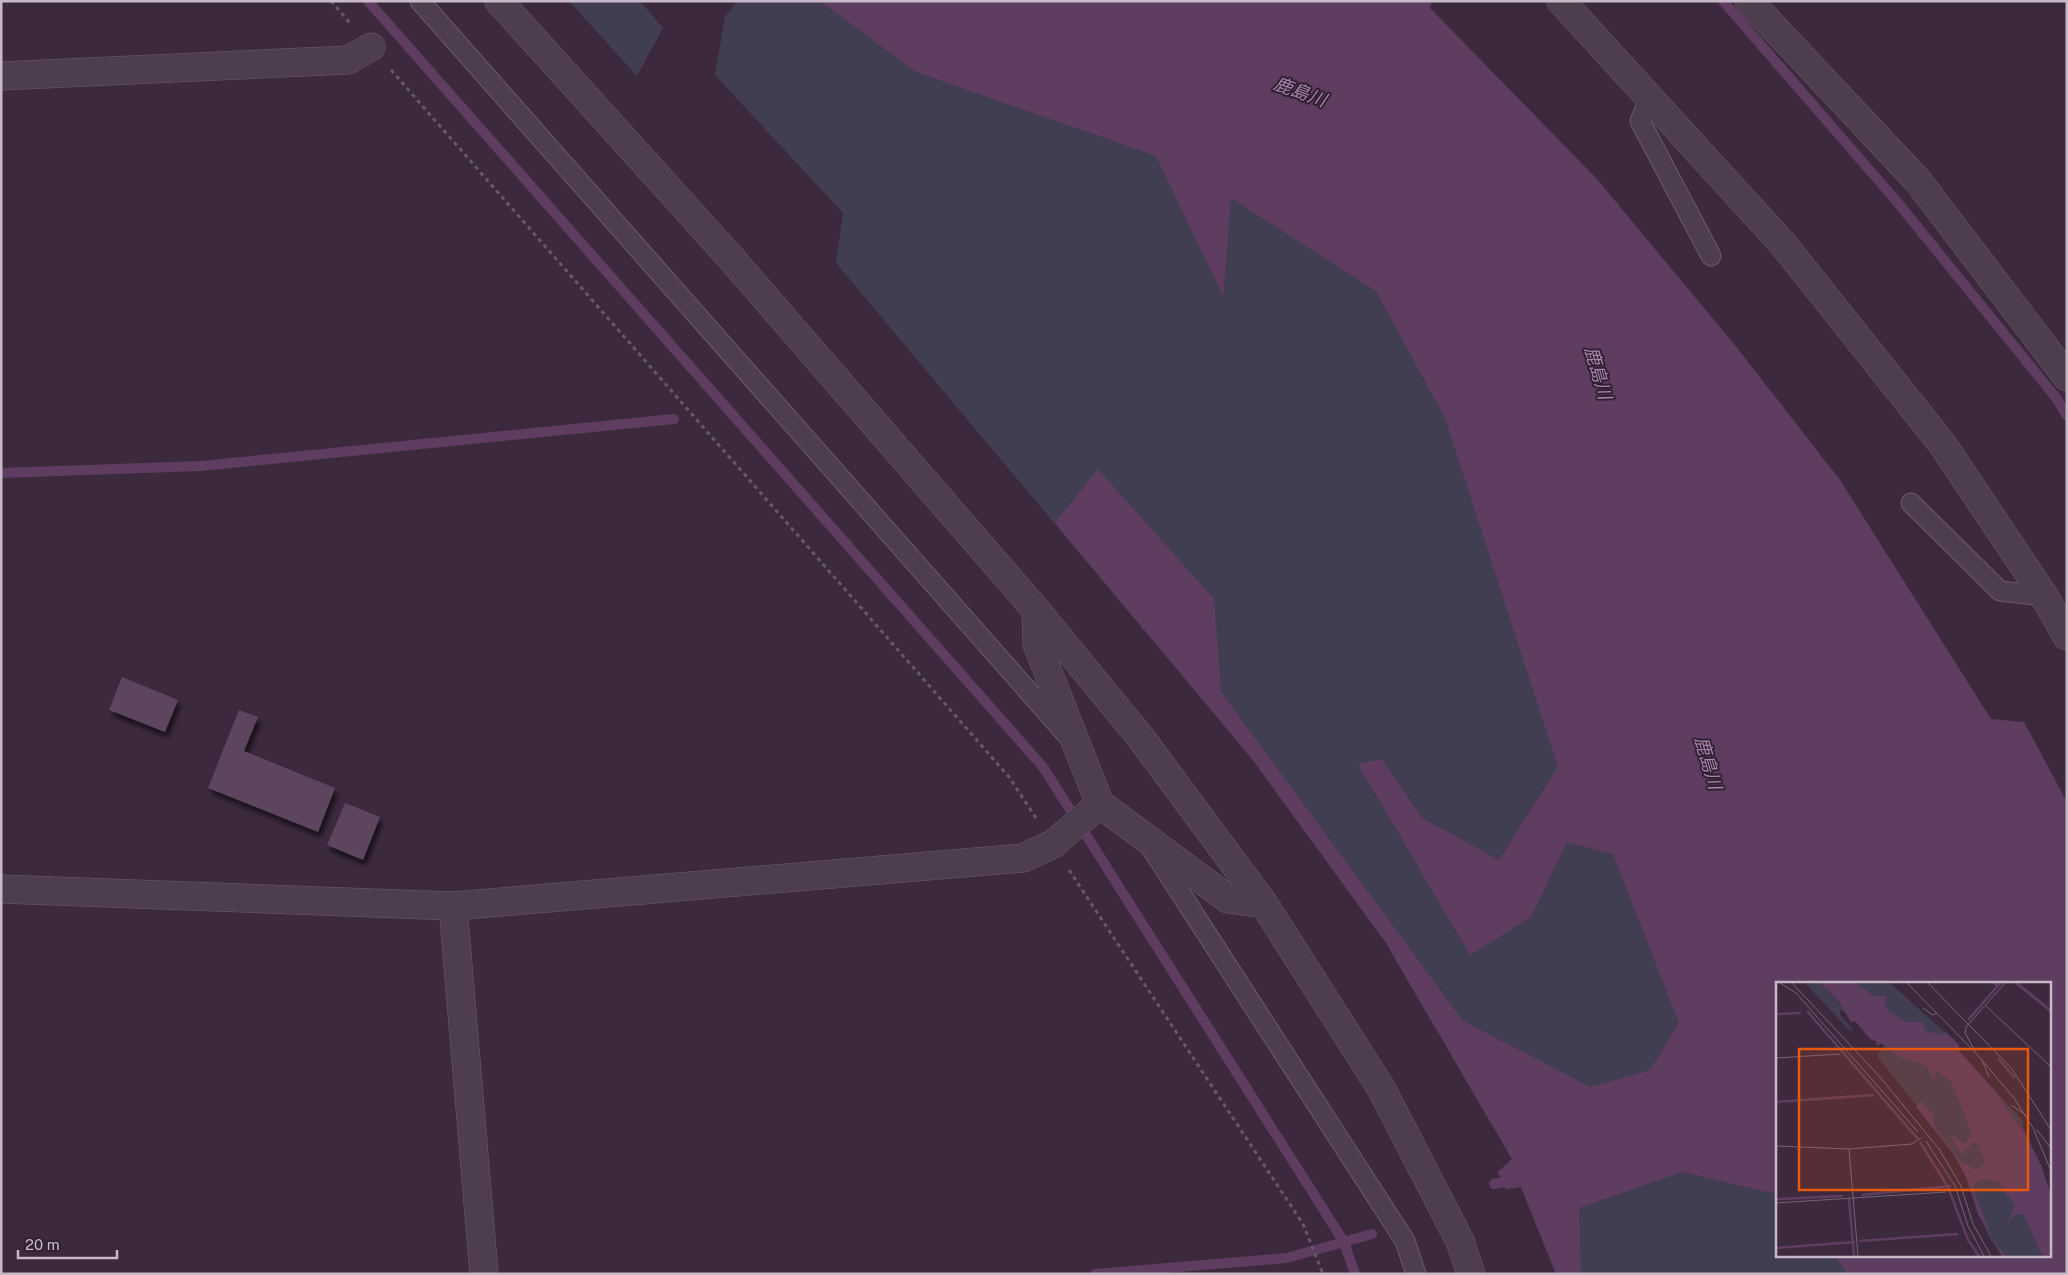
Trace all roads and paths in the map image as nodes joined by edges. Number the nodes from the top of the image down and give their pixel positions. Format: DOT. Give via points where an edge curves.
graph roads {
  1 [pos="331,1"];
  2 [pos="420,1"];
  3 [pos="499,1"];
  4 [pos="1561,1"];
  5 [pos="1581,1"];
  6 [pos="1749,1"];
  7 [pos="1589,30"];
  8 [pos="371,47"];
  9 [pos="1,76"];
  10 [pos="1650,97"];
  11 [pos="1711,256"];
  12 [pos="2067,377"];
  13 [pos="1911,503"];
  14 [pos="2044,596"];
  15 [pos="1036,610"];
  16 [pos="2067,636"];
  17 [pos="1078,748"];
  18 [pos="1100,804"];
  19 [pos="1143,835"];
  20 [pos="1052,844"];
  21 [pos="1,889"];
  22 [pos="1264,904"];
  23 [pos="453,906"];
  24 [pos="484,1274"];
  25 [pos="1323,1274"];
  26 [pos="1416,1274"];
  27 [pos="1471,1274"];
  1 -- 8 [label="path"];
  2 -- 17 [label="lane"];
  3 -- 15 [label="street" via="730,257"];
  4 -- 7 [label="street"];
  5 -- 7 [label="street"];
  6 -- 12 [label="street" via="1918,181"];
  7 -- 10 [label="street"];
  8 -- 9 [label="street" via="348,60"];
  8 -- 20 [label="path" via="1009,777"];
  10 -- 11 [label="lane" via="1640,121"];
  10 -- 14 [label="street" via="1783,244 1943,445"];
  13 -- 14 [label="lane" via="2000,591"];
  14 -- 16 [label="street"];
  15 -- 17 [label="street" via="1037,644"];
  15 -- 22 [label="street" via="1141,738"];
  17 -- 18 [label="street"];
  18 -- 19 [label="street"];
  18 -- 20 [label="street"];
  19 -- 22 [label="street" via="1228,899"];
  19 -- 26 [label="lane" via="1405,1241"];
  20 -- 23 [label="street" via="1023,858"];
  20 -- 25 [label="path" via="1303,1224"];
  21 -- 23 [label="street"];
  22 -- 27 [label="street" via="1381,1088 1460,1241"];
  23 -- 24 [label="street"];
}
